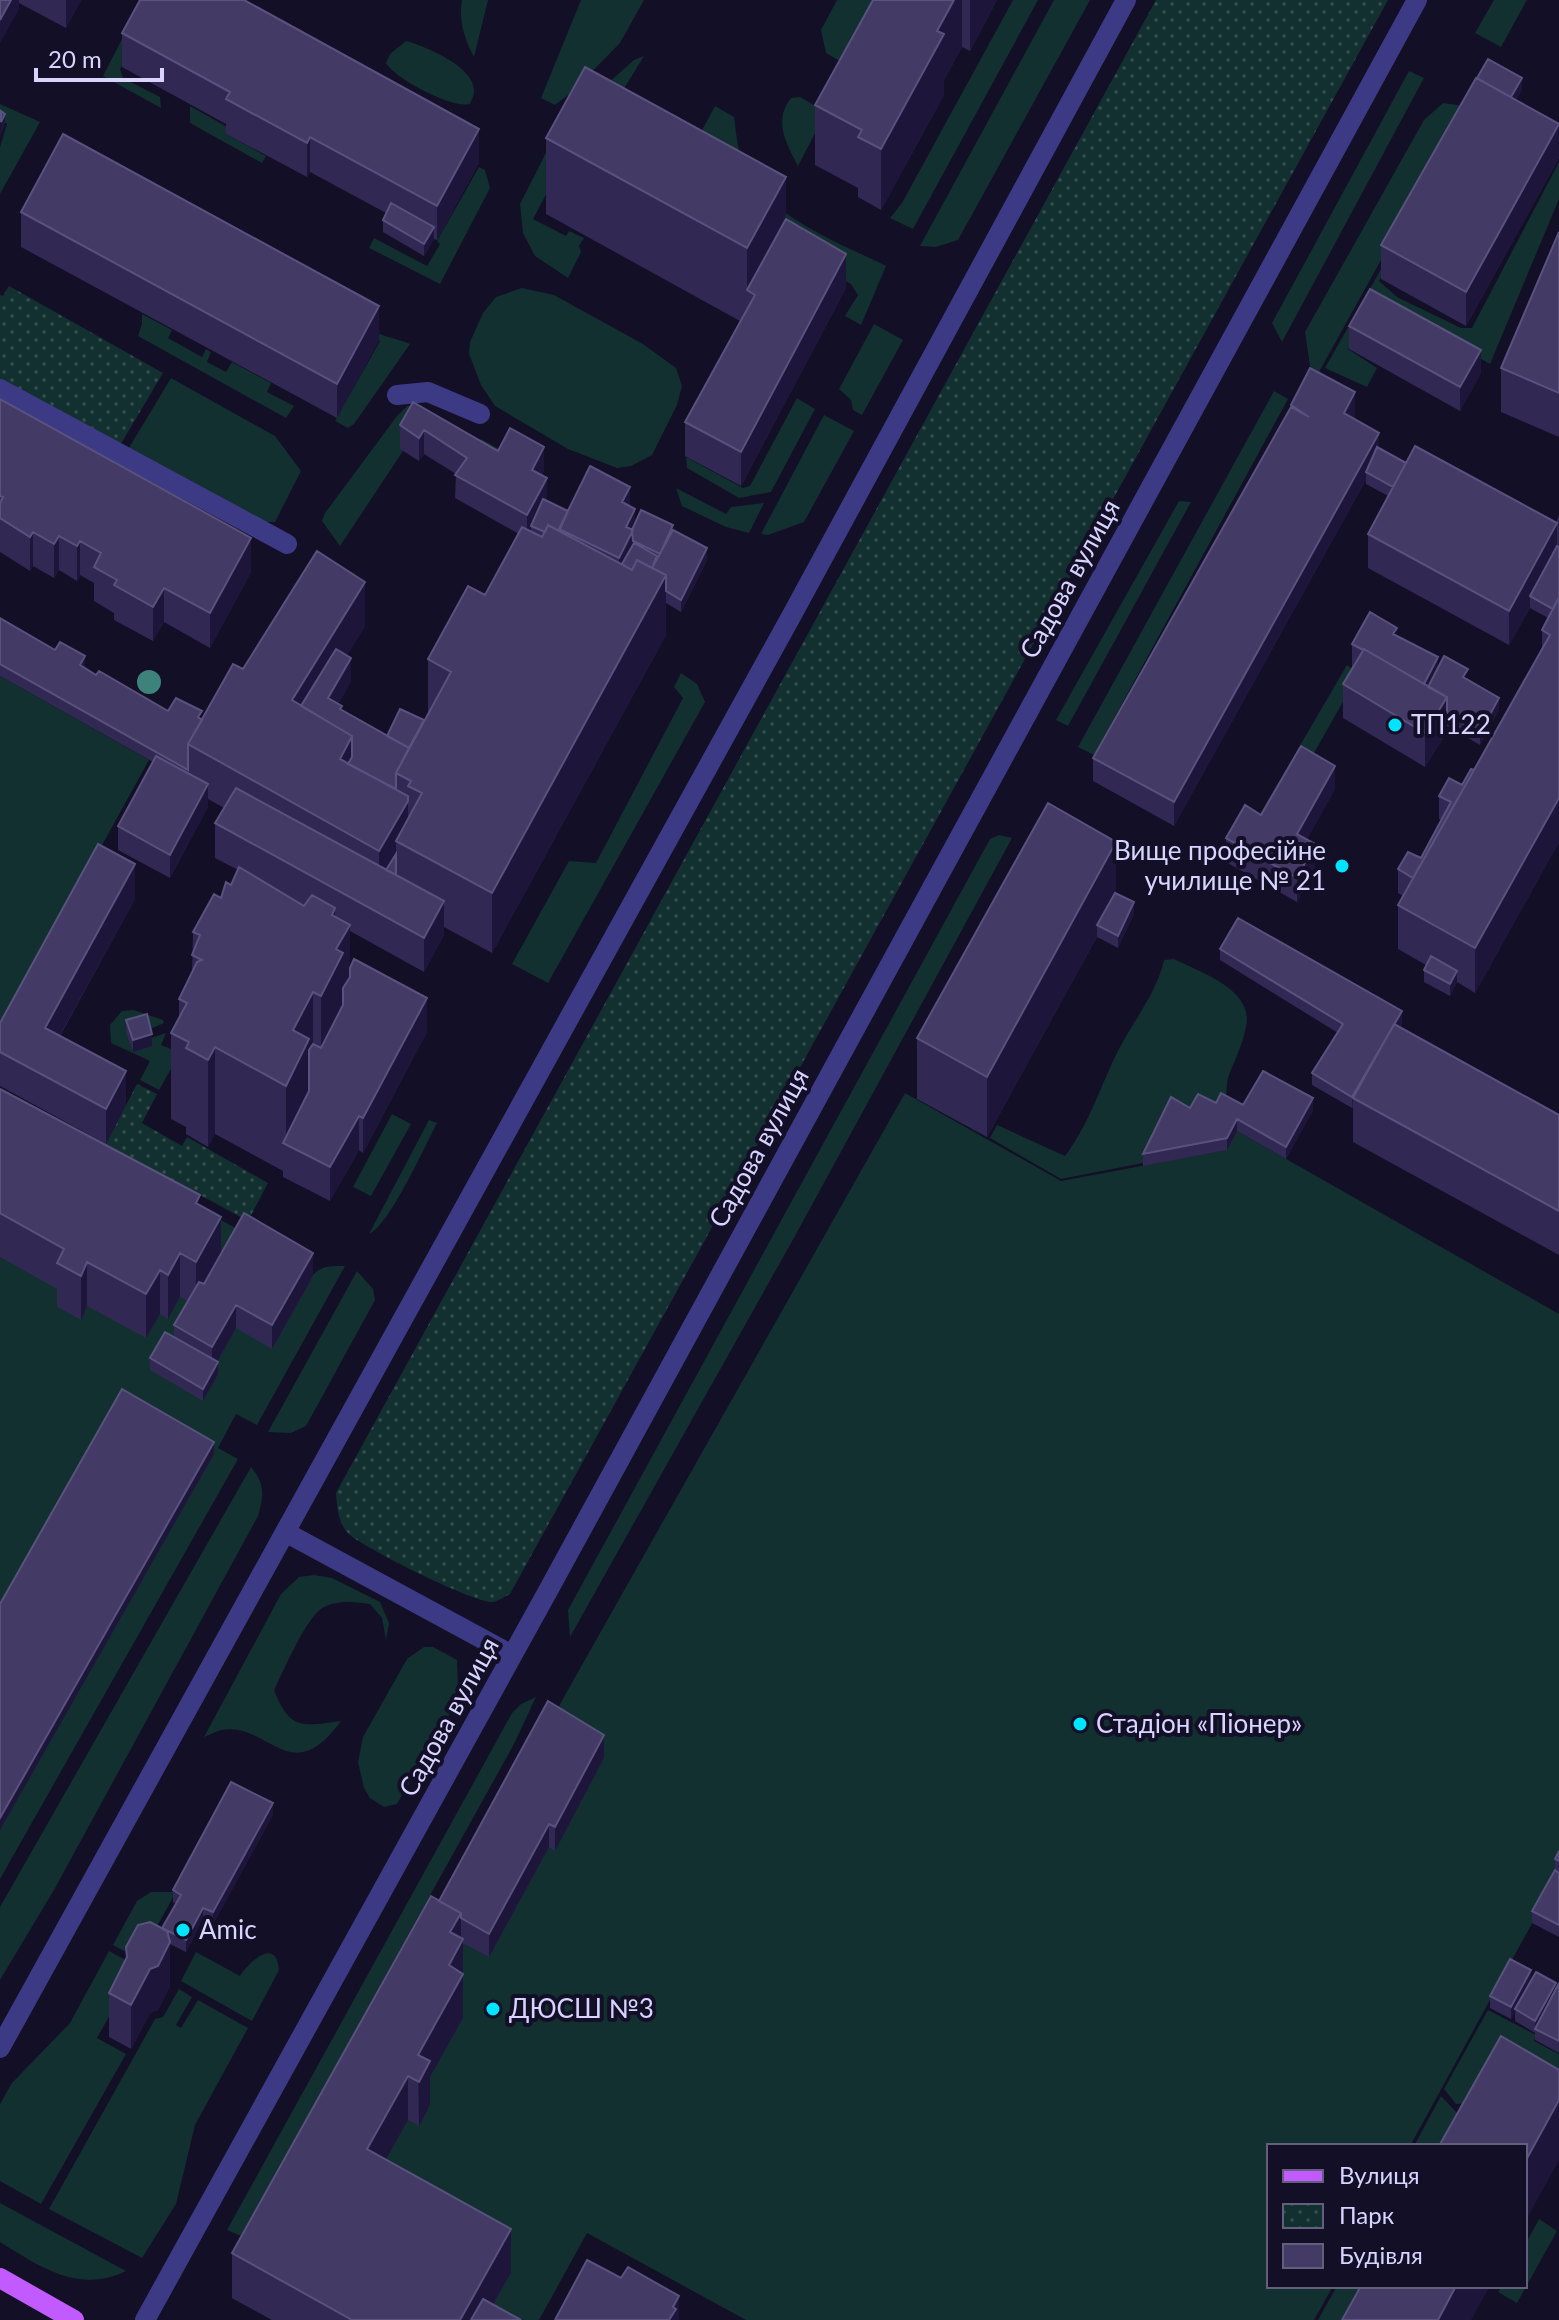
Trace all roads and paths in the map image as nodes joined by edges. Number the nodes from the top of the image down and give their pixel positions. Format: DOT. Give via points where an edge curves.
graph roads {
  1 [pos="1126,0"];
  2 [pos="1417,0"];
  3 [pos="0,389"];
  4 [pos="397,395"];
  5 [pos="480,414"];
  6 [pos="287,544"];
  7 [pos="285,1532"];
  8 [pos="512,1655"];
  9 [pos="0,2048"];
  10 [pos="0,2278"];
  11 [pos="74,2320"];
  12 [pos="145,2320"];
  1 -- 7 [label="street"];
  2 -- 8 [label="street, Садова вулиця"];
  3 -- 6 [label="street"];
  4 -- 5 [label="street" via="428,392"];
  7 -- 8 [label="street"];
  7 -- 9 [label="street"];
  8 -- 12 [label="street, Садова вулиця"];
  10 -- 11 [label="main road"];
}
